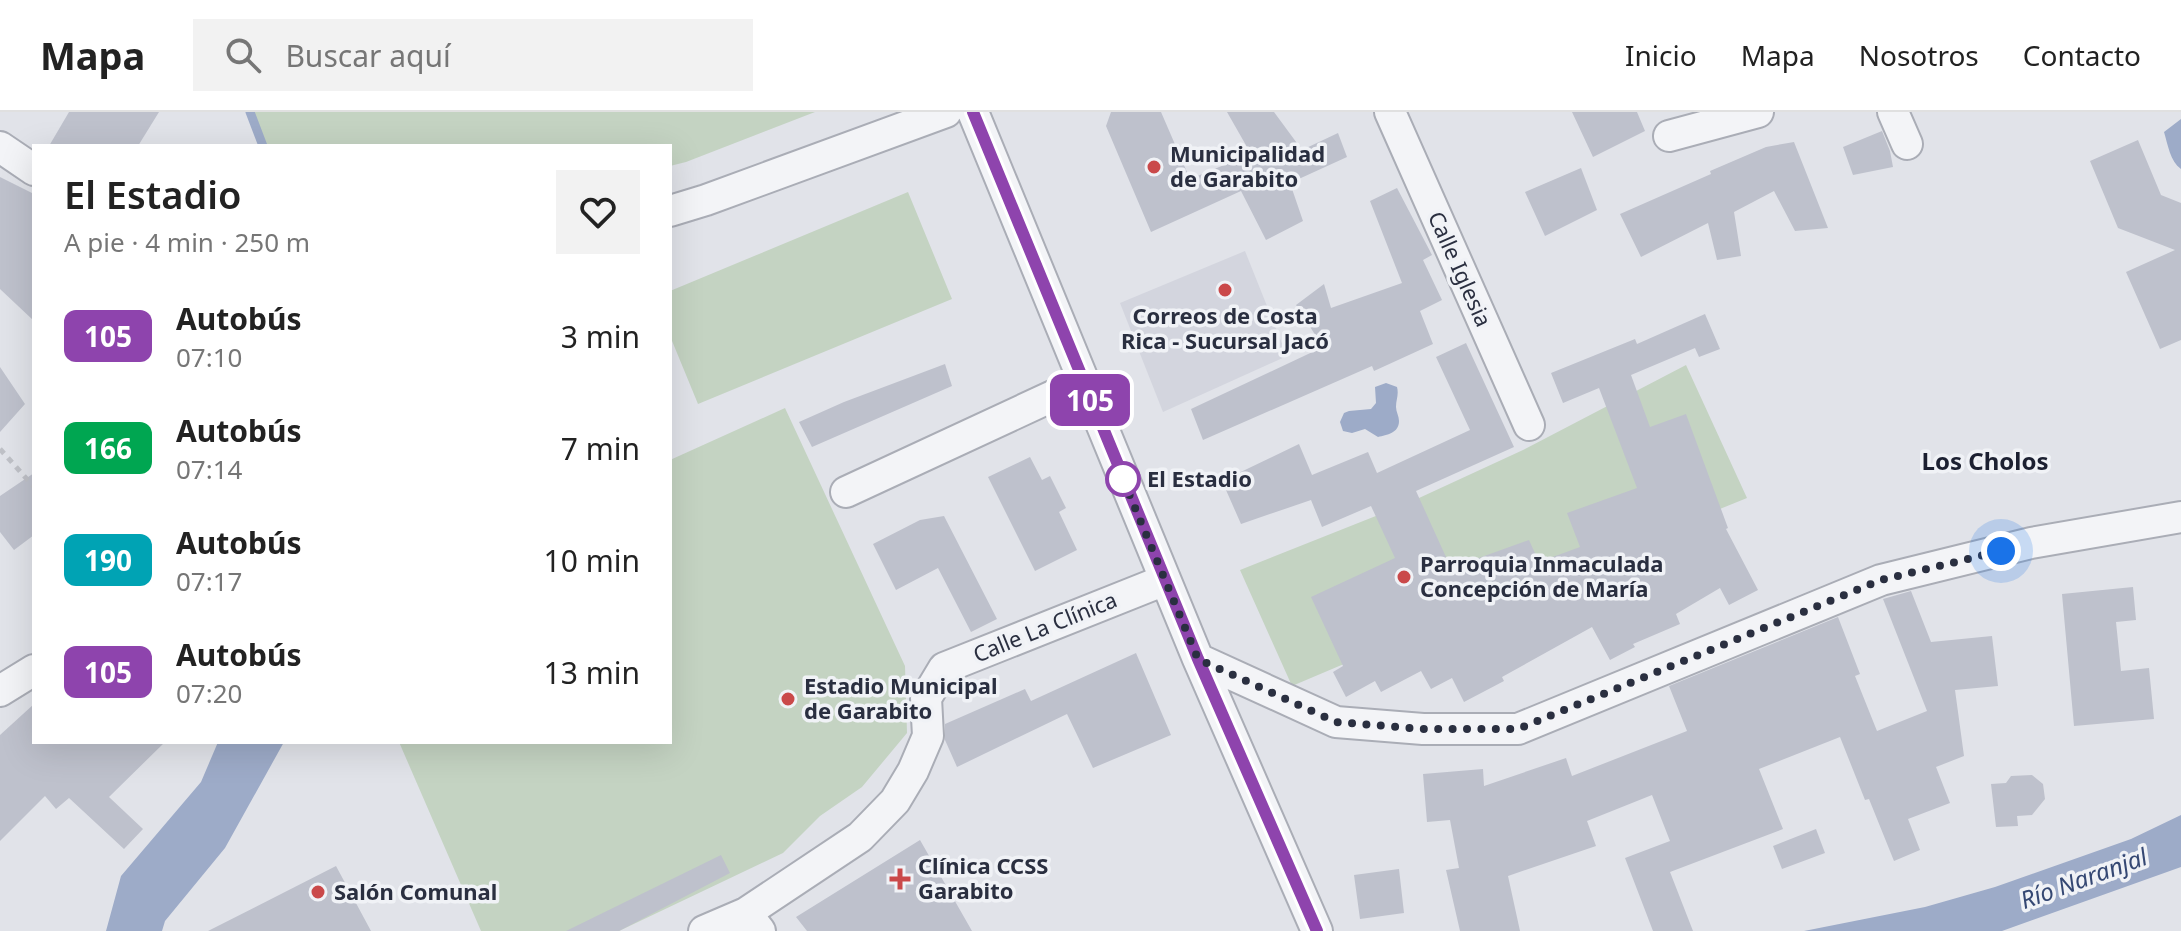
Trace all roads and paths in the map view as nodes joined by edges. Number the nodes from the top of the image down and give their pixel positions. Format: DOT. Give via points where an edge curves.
graph roads {
  1 [pos="946,112"];
  2 [pos="973,112"];
  3 [pos="1390,112"];
  4 [pos="1758,112"];
  5 [pos="1893,112"];
  6 [pos="1669,136"];
  7 [pos="1907,144"];
  8 [pos="0,147"];
  9 [pos="32,169"];
  10 [pos="672,210"];
  11 [pos="1083,382"];
  12 [pos="1529,425"];
  13 [pos="0,449"];
  14 [pos="32,485"];
  15 [pos="846,492"];
  16 [pos="2181,517"];
  17 [pos="1165,580"];
  18 [pos="1198,659"];
  19 [pos="32,671"];
  20 [pos="0,691"];
  21 [pos="753,922"];
  22 [pos="704,931"];
  23 [pos="1317,931"];
  1 -- 10 [label="street"];
  2 -- 11 [label="street"];
  3 -- 12 [label="street, Calle Iglesia"];
  4 -- 6 [label="street"];
  5 -- 7 [label="street"];
  8 -- 9 [label="street"];
  11 -- 15 [label="street"];
  11 -- 17 [label="street"];
  13 -- 14 [label="path"];
  16 -- 18 [label="street" via="2031,543 1881,580 1518,729 1336,722"];
  17 -- 18 [label="street"];
  17 -- 21 [label="street, Calle La Clínica" via="944,668 926,698 928,736 895,801 860,837"];
  18 -- 23 [label="street"];
  19 -- 20 [label="street"];
  21 -- 22 [label="street, Calle La Clínica"];
}
